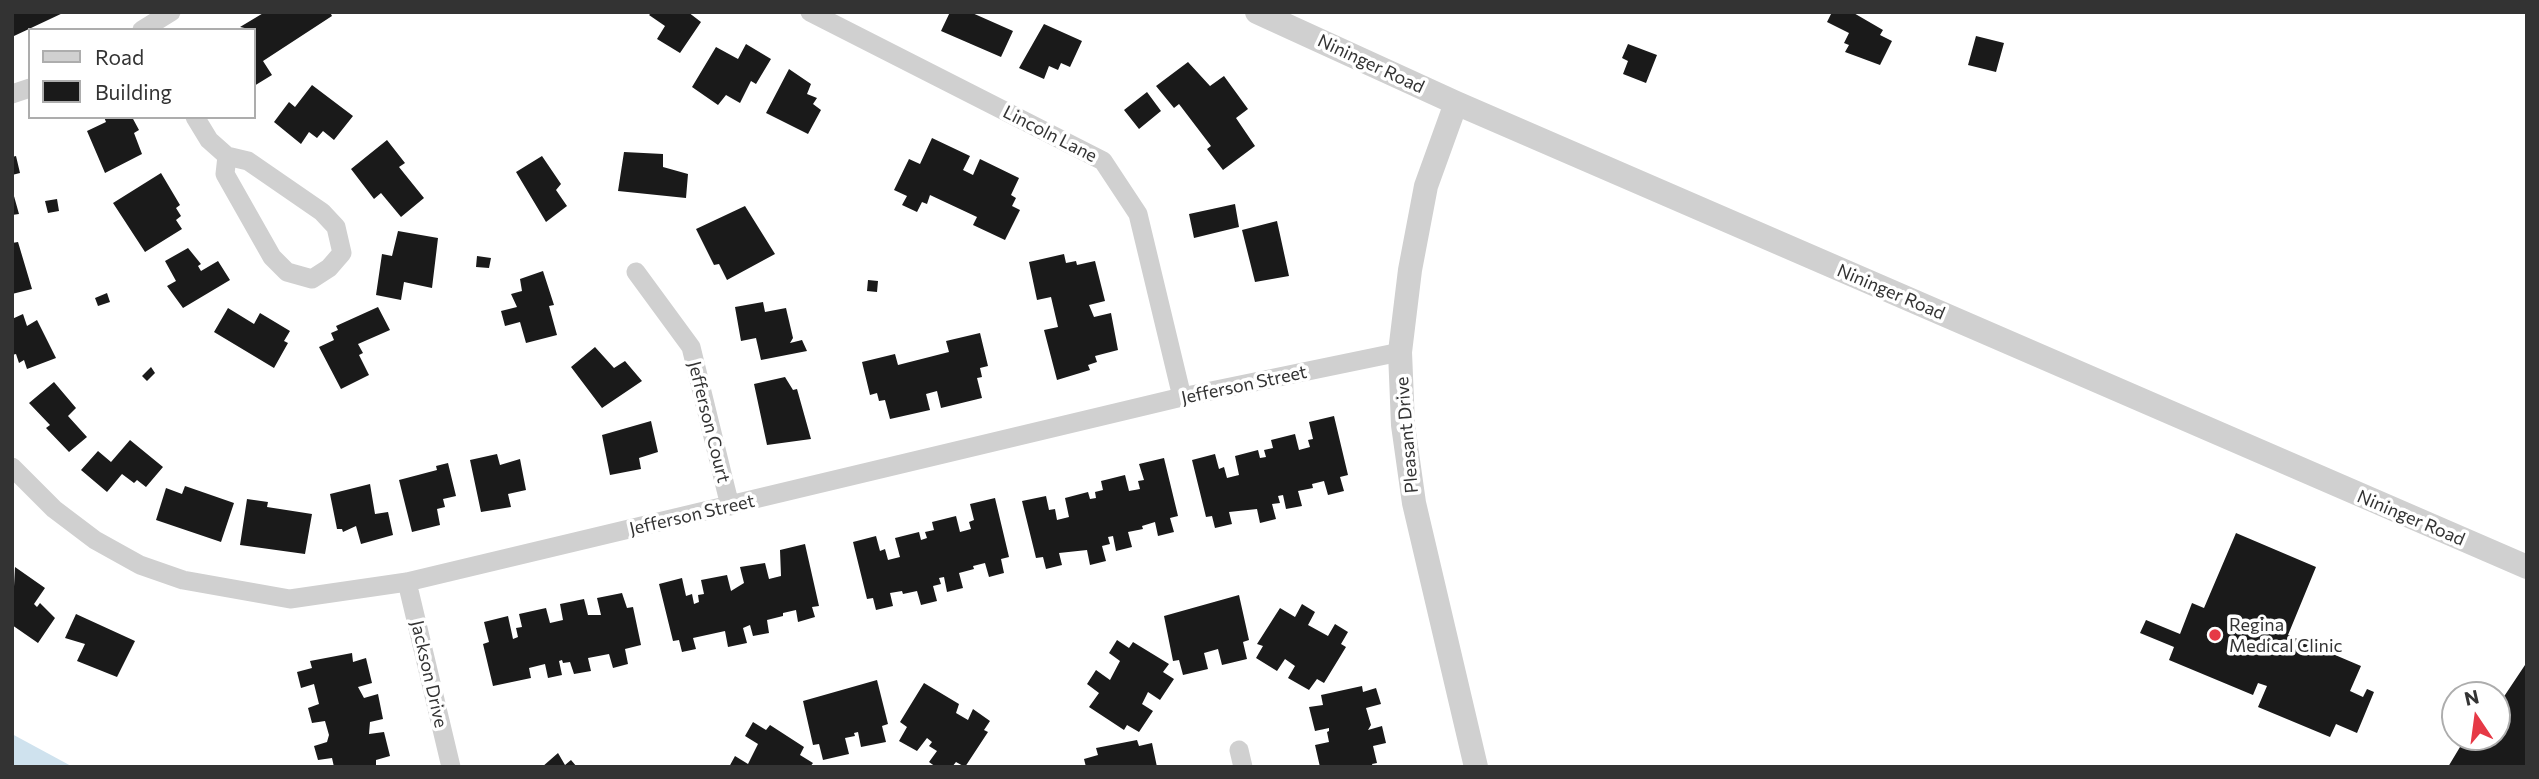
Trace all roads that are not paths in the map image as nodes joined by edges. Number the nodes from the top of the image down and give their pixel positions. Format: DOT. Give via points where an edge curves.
graph roads {
  1 [pos="171,12"];
  2 [pos="810,12"];
  3 [pos="1257,12"];
  4 [pos="145,28"];
  5 [pos="1456,103"];
  6 [pos="196,119"];
  7 [pos="227,156"];
  8 [pos="636,272"];
  9 [pos="1400,352"];
  10 [pos="1182,397"];
  11 [pos="12,467"];
  12 [pos="730,506"];
  13 [pos="2527,567"];
  14 [pos="407,582"];
  15 [pos="451,767"];
  16 [pos="1476,767"];
  1 -- 4 [label="street"];
  2 -- 10 [label="street, Lincoln Lane" via="1103,161 1138,215"];
  3 -- 5 [label="street, Nininger Road"];
  5 -- 9 [label="street, Pleasant Drive" via="1426,186"];
  5 -- 13 [label="street, Nininger Road"];
  6 -- 7 [label="street" via="209,141"];
  7 -- 7 [label="street" via="248,161 323,212 336,227 342,253 330,268 312,279 287,272 272,257 225,174"];
  8 -- 12 [label="street, Jefferson Court" via="691,348"];
  9 -- 10 [label="street, Jefferson Street"];
  9 -- 16 [label="street, Pleasant Drive" via="1403,425 1414,503"];
  10 -- 12 [label="street, Jefferson Street"];
  11 -- 14 [label="street, Jefferson Street" via="54,509 95,540 140,565 183,580 290,599"];
  12 -- 14 [label="street, Jefferson Street"];
  14 -- 15 [label="street, Jackson Drive"];
}
